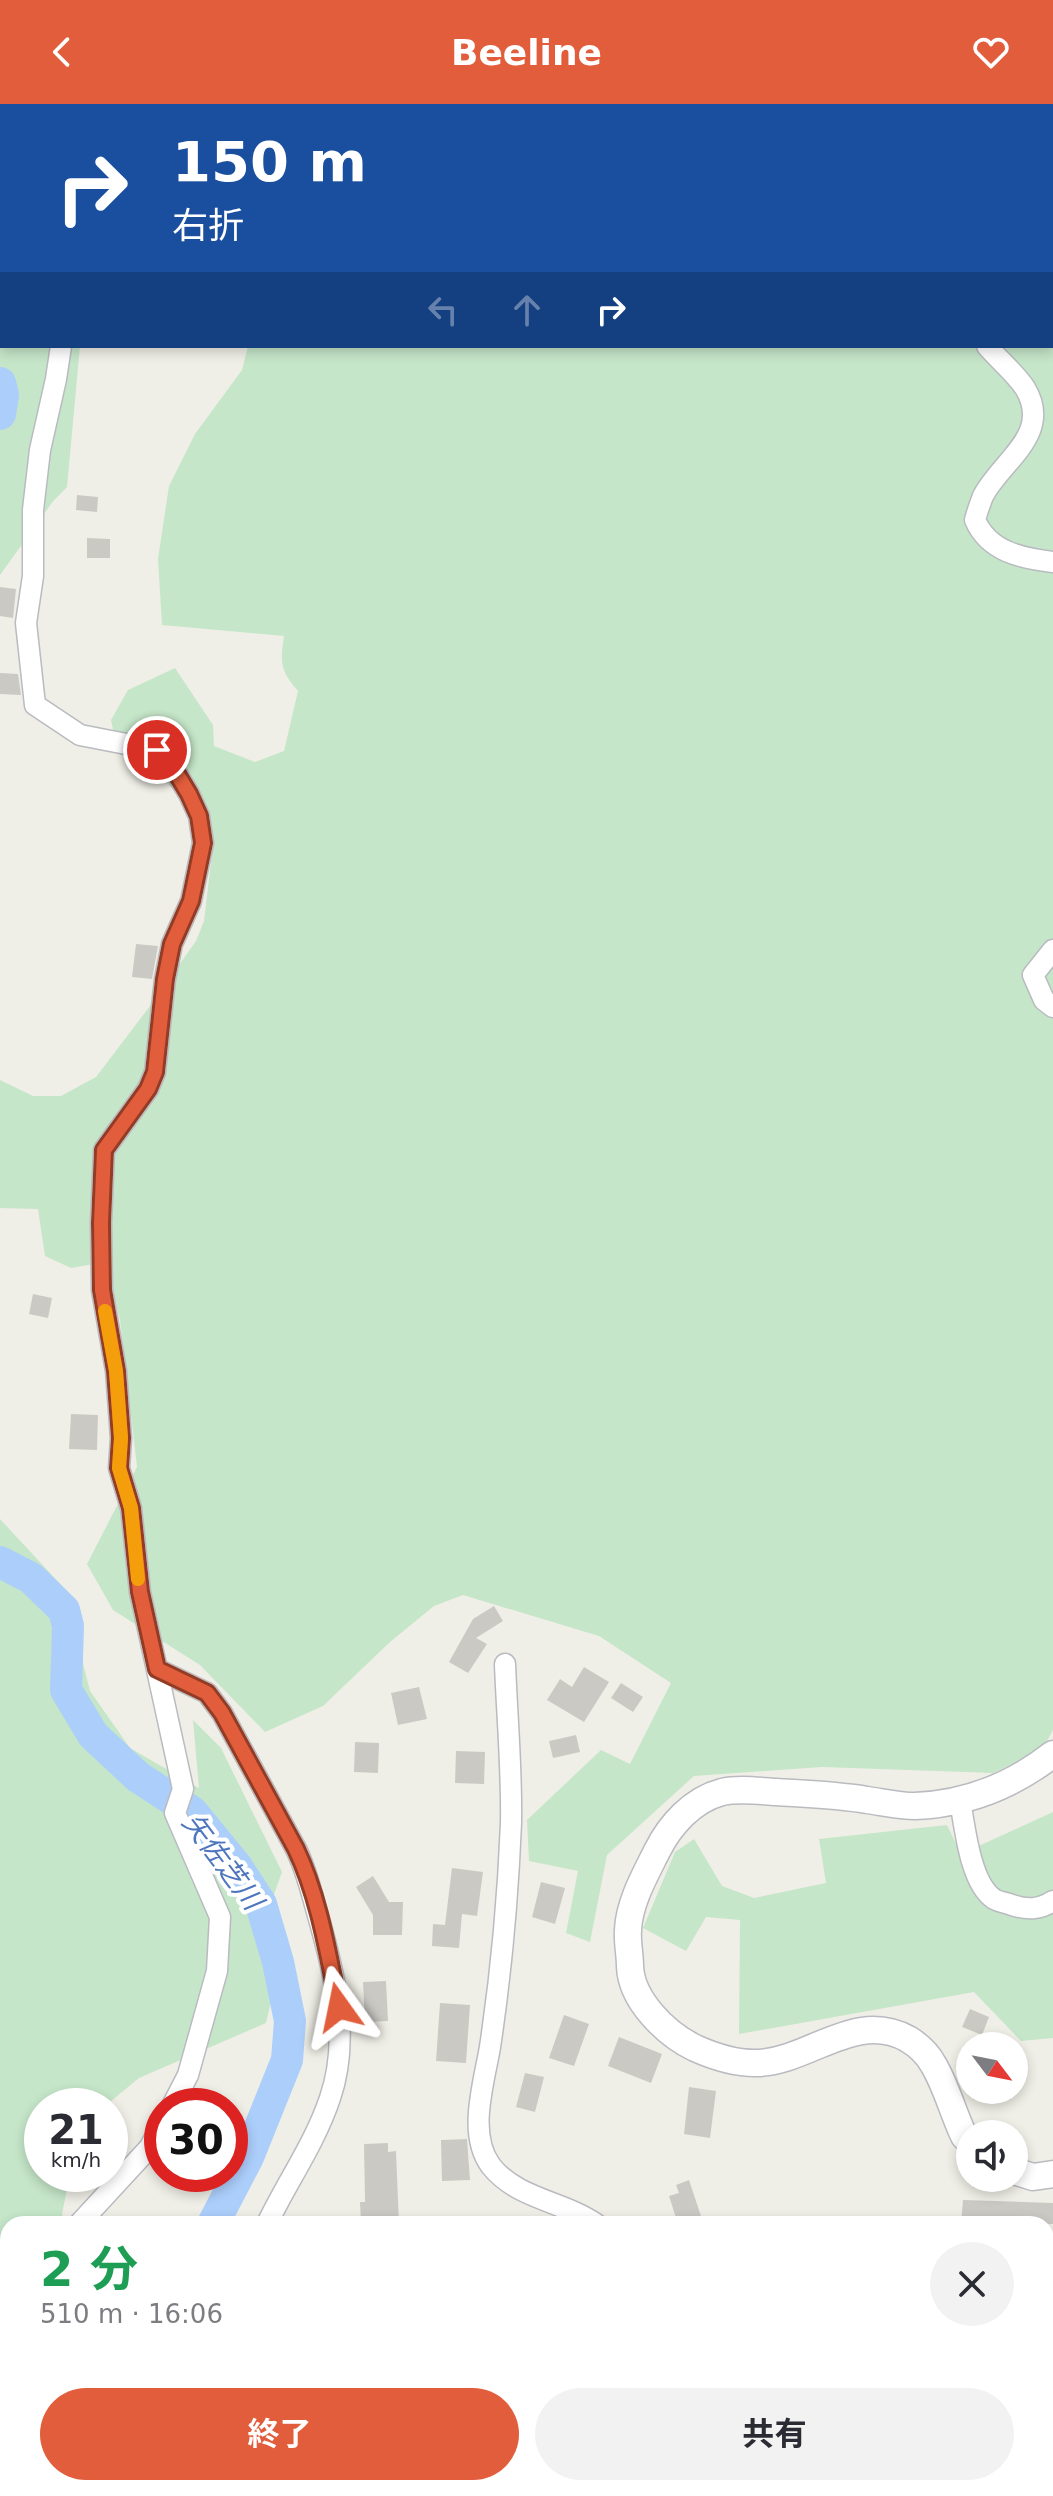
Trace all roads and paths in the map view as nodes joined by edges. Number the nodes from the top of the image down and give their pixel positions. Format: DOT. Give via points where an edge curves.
graph roads {
  1 [pos="61,348"];
  2 [pos="989,348"];
  3 [pos="1053,562"];
  4 [pos="1053,950"];
  5 [pos="1053,1007"];
  6 [pos="505,1664"];
  7 [pos="157,1669"];
  8 [pos="1053,1754"];
  9 [pos="960,1801"];
  10 [pos="1053,1901"];
  11 [pos="181,2088"];
  12 [pos="957,2120"];
  13 [pos="144,2154"];
  14 [pos="1053,2174"];
  15 [pos="1028,2175"];
  16 [pos="86,2216"];
  17 [pos="271,2216"];
  18 [pos="584,2216"];
  1 -- 7 [label="street" via="33,510 33,576 26,623 35,705 80,735 157,750 189,794 203,843 191,901 172,944 155,1072 104,1150 102,1290 116,1371 119,1468 131,1508 140,1592"];
  2 -- 3 [label="street" via="1025,388 1036,422 984,495 975,520 981,534 995,545 1020,557"];
  4 -- 5 [label="street" via="1033,975"];
  6 -- 18 [label="street" via="511,1821 479,2141 490,2165 509,2183"];
  7 -- 11 [label="street" via="183,1789 175,1813 220,1917 217,1971"];
  7 -- 17 [label="street" via="207,1693 296,1849 339,2007 340,2050 332,2095"];
  8 -- 9 [label="street" via="993,1791"];
  9 -- 10 [label="street" via="971,1860 994,1899 1022,1909"];
  9 -- 12 [label="street" via="912,1806 843,1796 722,1792 693,1806 667,1831 641,1885 628,1929 630,1976 646,2006 692,2047 723,2060 759,2063 866,2029 893,2030 918,2045 933,2063"];
  13 -- 16 [label="street"];
  14 -- 15 [label="street"];
}
